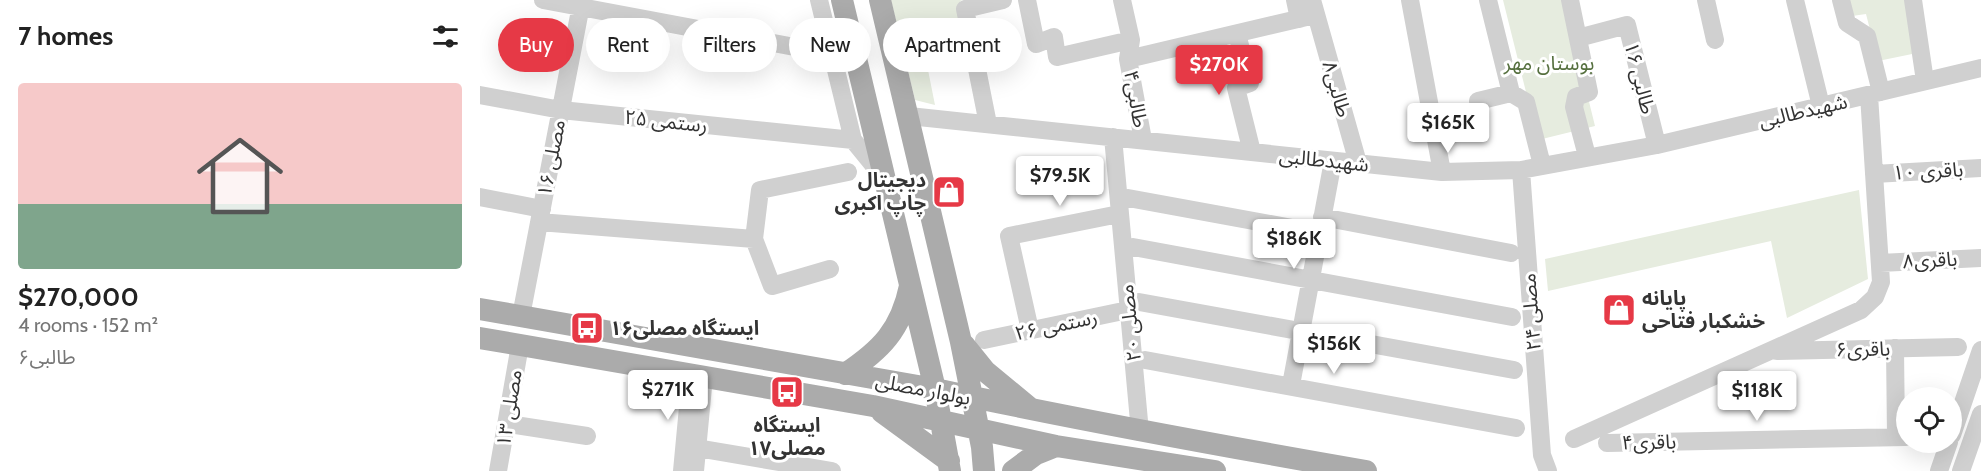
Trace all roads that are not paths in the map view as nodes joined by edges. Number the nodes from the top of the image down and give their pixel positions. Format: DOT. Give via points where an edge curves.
graph roads {
  1 [pos="543,0"];
  2 [pos="819,0"];
  3 [pos="842,0"];
  4 [pos="880,0"];
  5 [pos="1004,0"];
  6 [pos="1027,0"];
  7 [pos="1122,0"];
  8 [pos="1410,0"];
  9 [pos="1488,0"];
  10 [pos="1570,0"];
  11 [pos="1706,0"];
  12 [pos="1795,0"];
  13 [pos="1841,0"];
  14 [pos="1914,1"];
  15 [pos="582,4"];
  16 [pos="1309,6"];
  17 [pos="823,18"];
  18 [pos="1237,34"];
  19 [pos="1578,38"];
  20 [pos="1131,40"];
  21 [pos="1715,40"];
  22 [pos="789,45"];
  23 [pos="1128,59"];
  24 [pos="1981,68"];
  25 [pos="836,72"];
  26 [pos="1925,81"];
  27 [pos="1511,93"];
  28 [pos="1875,94"];
  29 [pos="480,95"];
  30 [pos="1478,101"];
  31 [pos="1821,106"];
  32 [pos="561,110"];
  33 [pos="909,116"];
  34 [pos="988,124"];
  35 [pos="1113,137"];
  36 [pos="853,140"];
  37 [pos="1143,140"];
  38 [pos="1657,145"];
  39 [pos="1252,152"];
  40 [pos="1587,156"];
  41 [pos="1333,160"];
  42 [pos="1358,163"];
  43 [pos="1542,165"];
  44 [pos="1981,168"];
  45 [pos="1521,170"];
  46 [pos="848,172"];
  47 [pos="1442,172"];
  48 [pos="1874,174"];
  49 [pos="886,181"];
  50 [pos="480,197"];
  51 [pos="1124,206"];
  52 [pos="540,215"];
  53 [pos="1321,225"];
  54 [pos="754,239"];
  55 [pos="1134,247"];
  56 [pos="1511,253"];
  57 [pos="1981,258"];
  58 [pos="1880,263"];
  59 [pos="830,269"];
  60 [pos="1311,279"];
  61 [pos="910,284"];
  62 [pos="1134,306"];
  63 [pos="480,309"];
  64 [pos="521,316"];
  65 [pos="1512,316"];
  66 [pos="1030,330"];
  67 [pos="1301,330"];
  68 [pos="480,338"];
  69 [pos="984,340"];
  70 [pos="961,342"];
  71 [pos="520,345"];
  72 [pos="692,347"];
  73 [pos="1958,347"];
  74 [pos="1895,348"];
  75 [pos="1981,350"];
  76 [pos="1769,351"];
  77 [pos="1145,360"];
  78 [pos="1514,370"];
  79 [pos="845,375"];
  80 [pos="698,376"];
  81 [pos="1291,385"];
  82 [pos="1898,387"];
  83 [pos="935,389"];
  84 [pos="973,397"];
  85 [pos="873,406"];
  86 [pos="1962,406"];
  87 [pos="1034,411"];
  88 [pos="1981,414"];
  89 [pos="942,422"];
  90 [pos="508,424"];
  91 [pos="978,427"];
  92 [pos="1516,428"];
  93 [pos="1140,432"];
  94 [pos="587,436"];
  95 [pos="1896,437"];
  96 [pos="1574,439"];
  97 [pos="1608,443"];
  98 [pos="1056,446"];
  99 [pos="697,448"];
  100 [pos="1945,453"];
  101 [pos="950,466"];
  102 [pos="1542,466"];
  103 [pos="498,471"];
  104 [pos="682,471"];
  105 [pos="695,471"];
  106 [pos="832,471"];
  107 [pos="984,471"];
  108 [pos="1013,471"];
  109 [pos="1215,471"];
  110 [pos="1366,471"];
  111 [pos="1939,471"];
  112 [pos="1961,471"];
  1 -- 15 [label="street"];
  2 -- 17 [label="street"];
  3 -- 49 [label="main road"];
  4 -- 33 [label="main road"];
  5 -- 34 [label="street" via="965,9"];
  6 -- 20 [label="street" via="1036,44 1054,37 1057,57"];
  7 -- 20 [label="street"];
  8 -- 47 [label="street"];
  9 -- 27 [label="street"];
  10 -- 19 [label="street"];
  11 -- 21 [label="street"];
  12 -- 31 [label="street"];
  13 -- 28 [label="street" via="1847,23 1867,36"];
  14 -- 26 [label="street"];
  15 -- 22 [label="street"];
  15 -- 32 [label="street, مصلی ۱۶"];
  16 -- 18 [label="street"];
  16 -- 42 [label="street, طالبی۸"];
  18 -- 23 [label="street"];
  18 -- 39 [label="street" via="1250,82 1236,88"];
  19 -- 38 [label="street, طالبی ۱۶" via="1627,25"];
  19 -- 40 [label="street" via="1588,92 1576,97 1574,107"];
  20 -- 23 [label="street, طالبی۴"];
  23 -- 37 [label="street, طالبی۴"];
  24 -- 26 [label="street, شهیدطالبی"];
  25 -- 36 [label="street"];
  26 -- 28 [label="street, شهیدطالبی"];
  27 -- 30 [label="street"];
  27 -- 43 [label="street" via="1526,102"];
  28 -- 31 [label="street, شهیدطالبی"];
  28 -- 48 [label="street"];
  29 -- 32 [label="street, رستمی ۲۵"];
  31 -- 38 [label="street, شهیدطالبی"];
  32 -- 36 [label="street, رستمی ۲۵"];
  32 -- 52 [label="street, مصلی ۱۶"];
  33 -- 34 [label="street, شهیدطالبی"];
  33 -- 70 [label="main road"];
  34 -- 35 [label="street, شهیدطالبی"];
  35 -- 37 [label="street, شهیدطالبی"];
  35 -- 51 [label="street, مصلی ۲۰"];
  36 -- 49 [label="street"];
  37 -- 39 [label="street, شهیدطالبی"];
  38 -- 40 [label="street, شهیدطالبی"];
  39 -- 41 [label="street, شهیدطالبی"];
  40 -- 43 [label="street, شهیدطالبی"];
  41 -- 42 [label="street, شهیدطالبی"];
  41 -- 53 [label="street"];
  42 -- 47 [label="street, شهیدطالبی"];
  43 -- 45 [label="street, شهیدطالبی"];
  44 -- 48 [label="street, باقری ۱۰"];
  45 -- 47 [label="street, شهیدطالبی"];
  45 -- 102 [label="street, مصلی ۲۴"];
  46 -- 54 [label="street" via="760,190"];
  48 -- 58 [label="street"];
  49 -- 61 [label="main road"];
  50 -- 52 [label="street"];
  51 -- 53 [label="street"];
  51 -- 62 [label="street, مصلی ۲۰"];
  51 -- 66 [label="street" via="1009,236"];
  52 -- 54 [label="street"];
  52 -- 64 [label="street, مصلی ۱۶"];
  53 -- 56 [label="street"];
  53 -- 60 [label="street"];
  54 -- 59 [label="street" via="772,286"];
  55 -- 60 [label="street"];
  57 -- 58 [label="street, باقری۸"];
  58 -- 76 [label="street" via="1881,282 1875,297 1861,310"];
  60 -- 65 [label="street"];
  60 -- 67 [label="street"];
  61 -- 79 [label="main road" via="905,310 884,345"];
  61 -- 83 [label="main road"];
  62 -- 66 [label="street, رستمی ۲۶"];
  62 -- 67 [label="street"];
  62 -- 93 [label="street, مصلی ۲۰"];
  63 -- 64 [label="main road, بولوار مصلی"];
  64 -- 72 [label="main road, بولوار مصلی"];
  66 -- 69 [label="street, رستمی ۲۶"];
  67 -- 78 [label="street"];
  67 -- 81 [label="street"];
  68 -- 71 [label="main road, بولوار مصلی"];
  70 -- 84 [label="main road"];
  70 -- 87 [label="main road" via="985,371"];
  71 -- 80 [label="main road, بولوار مصلی"];
  71 -- 90 [label="street, مصلی ۱۳"];
  72 -- 79 [label="main road, بولوار مصلی"];
  72 -- 80 [label="main road"];
  73 -- 74 [label="street, باقری۶"];
  74 -- 76 [label="street, باقری۶"];
  74 -- 82 [label="street"];
  75 -- 86 [label="street"];
  76 -- 96 [label="street"];
  77 -- 81 [label="street"];
  79 -- 83 [label="main road, بولوار مصلی"];
  80 -- 85 [label="main road, بولوار مصلی"];
  80 -- 99 [label="street"];
  80 -- 104 [label="street"];
  81 -- 92 [label="street"];
  83 -- 84 [label="main road, بولوار مصلی"];
  83 -- 89 [label="main road"];
  84 -- 87 [label="main road, بولوار مصلی"];
  84 -- 91 [label="main road"];
  85 -- 89 [label="main road, بولوار مصلی"];
  85 -- 101 [label="main road"];
  87 -- 93 [label="main road, بولوار مصلی"];
  88 -- 112 [label="street"];
  89 -- 91 [label="main road, بولوار مصلی"];
  89 -- 101 [label="main road"];
  90 -- 94 [label="street"];
  90 -- 103 [label="street, مصلی ۱۳"];
  91 -- 98 [label="main road, بولوار مصلی"];
  91 -- 107 [label="main road"];
  93 -- 110 [label="main road, بولوار مصلی"];
  95 -- 97 [label="street, باقری۴"];
  98 -- 108 [label="main road" via="1036,454"];
  98 -- 109 [label="main road, بولوار مصلی"];
  99 -- 105 [label="street"];
  99 -- 106 [label="street"];
  100 -- 111 [label="street"];
}
